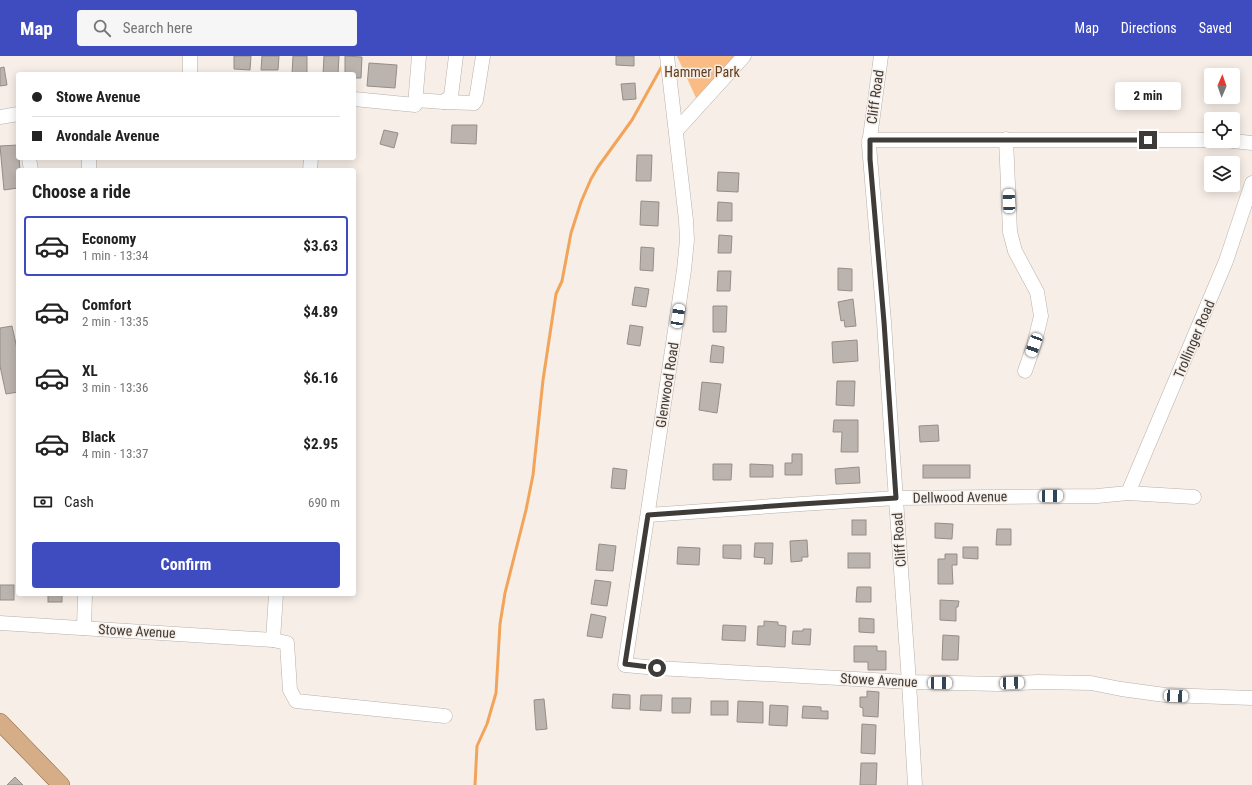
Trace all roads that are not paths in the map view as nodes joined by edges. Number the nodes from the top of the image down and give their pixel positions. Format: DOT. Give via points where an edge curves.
graph roads {
  1 [pos="190,56"];
  2 [pos="419,56"];
  3 [pos="456,56"];
  4 [pos="483,56"];
  5 [pos="667,56"];
  6 [pos="744,56"];
  7 [pos="881,56"];
  8 [pos="190,72"];
  9 [pos="356,99"];
  10 [pos="444,102"];
  11 [pos="416,103"];
  12 [pos="16,114"];
  13 [pos="0,117"];
  14 [pos="676,131"];
  15 [pos="870,140"];
  16 [pos="1006,140"];
  17 [pos="1204,140"];
  18 [pos="1240,142"];
  19 [pos="1252,144"];
  20 [pos="1252,183"];
  21 [pos="1025,371"];
  22 [pos="1128,493"];
  23 [pos="1194,497"];
  24 [pos="896,498"];
  25 [pos="648,515"];
  26 [pos="85,596"];
  27 [pos="276,596"];
  28 [pos="0,623"];
  29 [pos="84,628"];
  30 [pos="273,640"];
  31 [pos="625,664"];
  32 [pos="910,682"];
  33 [pos="1252,698"];
  34 [pos="445,716"];
  35 [pos="0,722"];
  36 [pos="61,785"];
  37 [pos="915,785"];
  1 -- 8 [label="street"];
  2 -- 11 [label="street"];
  3 -- 10 [label="street" via="451,96"];
  4 -- 10 [label="street" via="474,103"];
  5 -- 14 [label="street, Glenwood Road"];
  6 -- 14 [label="street"];
  7 -- 15 [label="street, Cliff Road"];
  9 -- 11 [label="street"];
  10 -- 11 [label="street"];
  12 -- 13 [label="street"];
  14 -- 25 [label="street, Glenwood Road" via="686,220 684,270"];
  15 -- 16 [label="street"];
  15 -- 24 [label="street, Cliff Road"];
  16 -- 17 [label="street"];
  16 -- 21 [label="street" via="1010,232 1015,251 1037,292 1041,316"];
  18 -- 19 [label="street"];
  20 -- 22 [label="street, Trollinger Road" via="1226,261"];
  22 -- 23 [label="street, Dellwood Avenue"];
  22 -- 24 [label="street, Dellwood Avenue" via="1097,496"];
  24 -- 25 [label="street, Dellwood Avenue"];
  24 -- 32 [label="street, Cliff Road"];
  25 -- 31 [label="street, Glenwood Road"];
  26 -- 29 [label="street"];
  27 -- 30 [label="street"];
  28 -- 29 [label="street, Stowe Avenue"];
  29 -- 30 [label="street, Stowe Avenue"];
  30 -- 34 [label="street" via="287,643 290,690 296,701"];
  31 -- 32 [label="street, Stowe Avenue"];
  32 -- 33 [label="street, Stowe Avenue" via="1091,683 1165,695"];
  32 -- 37 [label="street, Cliff Road"];
  35 -- 36 [label="main road"];
}
